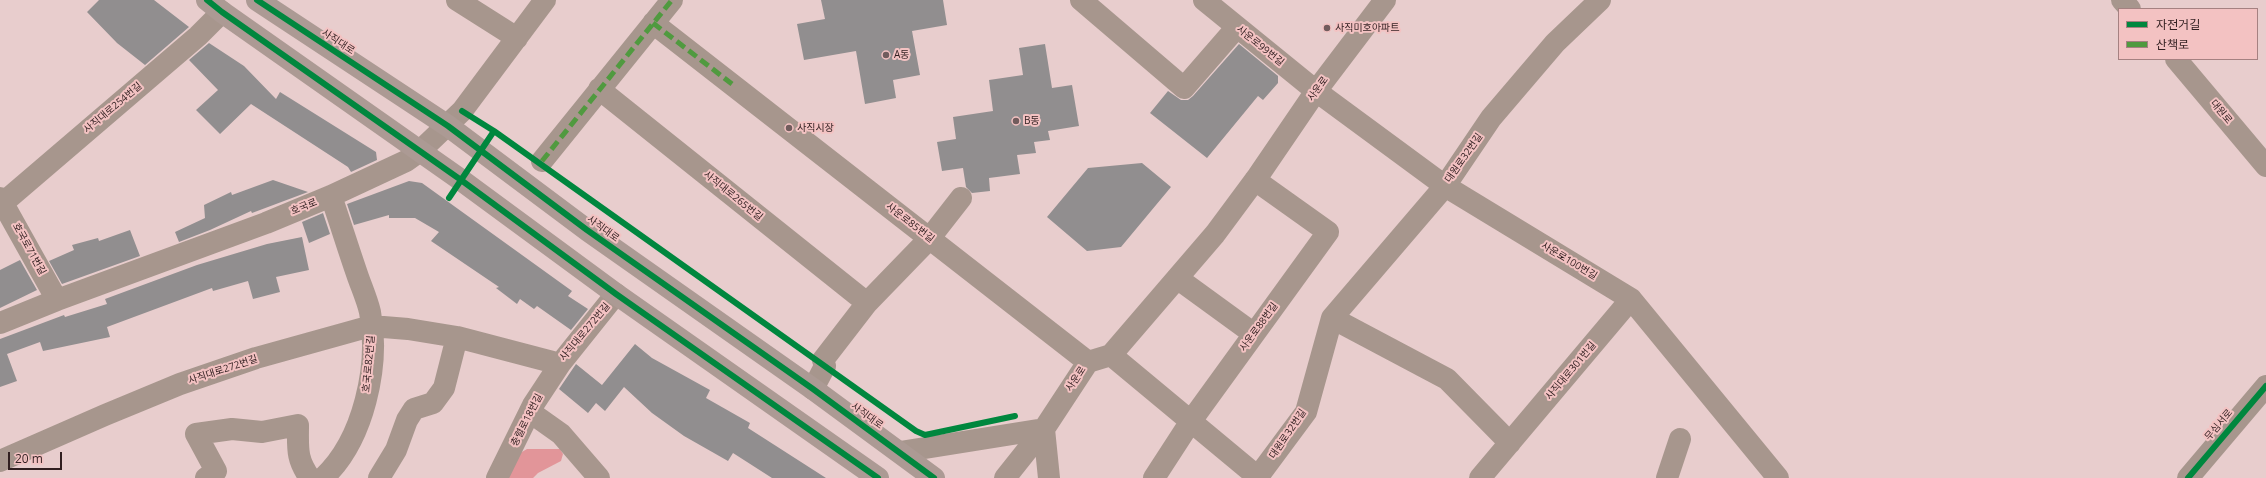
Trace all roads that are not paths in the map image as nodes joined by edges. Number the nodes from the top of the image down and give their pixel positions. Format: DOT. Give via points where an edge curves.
graph roads {
  1 [pos="257,0"];
  2 [pos="457,0"];
  3 [pos="545,0"];
  4 [pos="672,0"];
  5 [pos="1081,0"];
  6 [pos="1204,0"];
  7 [pos="1385,0"];
  8 [pos="1600,0"];
  9 [pos="2122,0"];
  10 [pos="215,6"];
  11 [pos="2129,8"];
  12 [pos="653,23"];
  13 [pos="1237,27"];
  14 [pos="517,38"];
  15 [pos="2177,60"];
  16 [pos="599,90"];
  17 [pos="1316,91"];
  18 [pos="448,126"];
  19 [pos="420,151"];
  20 [pos="542,161"];
  21 [pos="2266,166"];
  22 [pos="1255,180"];
  23 [pos="1445,186"];
  24 [pos="331,196"];
  25 [pos="961,198"];
  26 [pos="2,201"];
  27 [pos="929,239"];
  28 [pos="1177,278"];
  29 [pos="616,294"];
  30 [pos="1631,299"];
  31 [pos="57,300"];
  32 [pos="867,303"];
  33 [pos="1332,318"];
  34 [pos="0,323"];
  35 [pos="371,326"];
  36 [pos="1254,334"];
  37 [pos="457,337"];
  38 [pos="1111,355"];
  39 [pos="1088,362"];
  40 [pos="560,364"];
  41 [pos="2266,386"];
  42 [pos="813,389"];
  43 [pos="530,412"];
  44 [pos="1191,421"];
  45 [pos="1044,429"];
  46 [pos="1680,439"];
  47 [pos="1510,443"];
  48 [pos="900,452"];
  49 [pos="0,462"];
  50 [pos="873,476"];
  51 [pos="206,478"];
  52 [pos="310,478"];
  53 [pos="323,478"];
  54 [pos="379,478"];
  55 [pos="497,478"];
  56 [pos="599,478"];
  57 [pos="934,478"];
  58 [pos="1005,478"];
  59 [pos="1048,478"];
  60 [pos="1154,478"];
  61 [pos="1258,478"];
  62 [pos="1480,478"];
  63 [pos="1668,478"];
  64 [pos="1778,478"];
  65 [pos="2188,478"];
  1 -- 18 [label="main road, 사직대로"];
  2 -- 14 [label="street"];
  3 -- 14 [label="street, 호국로"];
  4 -- 12 [label="street"];
  5 -- 13 [label="street" via="1184,88"];
  6 -- 13 [label="street, 사운로99번길"];
  7 -- 17 [label="street, 사운로"];
  8 -- 23 [label="street, 대원로32번길" via="1555,43 1491,118"];
  9 -- 11 [label="street"];
  10 -- 19 [label="main road"];
  10 -- 26 [label="street, 사직대로254번길" via="198,36"];
  12 -- 16 [label="street"];
  12 -- 27 [label="street, 사운로85번길"];
  13 -- 17 [label="street, 사운로99번길"];
  14 -- 18 [label="street, 호국로"];
  15 -- 21 [label="street, 대원로"];
  16 -- 20 [label="street"];
  16 -- 32 [label="street, 사직대로265번길"];
  17 -- 22 [label="street, 사운로"];
  17 -- 23 [label="street, 사운로100번길"];
  18 -- 19 [label="street, 호국로"];
  18 -- 42 [label="main road, 사직대로" via="587,230"];
  19 -- 24 [label="street, 호국로" via="406,161"];
  19 -- 29 [label="main road"];
  22 -- 28 [label="street, 사운로" via="1215,234"];
  22 -- 36 [label="street, 사운로88번길" via="1328,232"];
  23 -- 30 [label="street, 사운로100번길"];
  23 -- 33 [label="street, 대원로32번길"];
  24 -- 31 [label="street, 호국로" via="266,223"];
  24 -- 35 [label="street, 호국로82번길" via="370,311"];
  25 -- 27 [label="street"];
  26 -- 31 [label="street, 호국로71번길"];
  27 -- 32 [label="street"];
  27 -- 39 [label="street, 사운로85번길"];
  28 -- 36 [label="street"];
  28 -- 38 [label="street, 사운로"];
  29 -- 40 [label="street, 사직대로272번길"];
  29 -- 50 [label="main road"];
  30 -- 47 [label="street, 사직대로301번길"];
  30 -- 64 [label="street, 사운로100번길"];
  31 -- 34 [label="street, 호국로"];
  32 -- 42 [label="street" via="823,360 825,366"];
  33 -- 47 [label="street" via="1447,379"];
  33 -- 61 [label="street, 대원로32번길" via="1306,412"];
  35 -- 37 [label="street, 사직대로272번길" via="408,328"];
  35 -- 49 [label="street, 사직대로272번길" via="321,339 180,384"];
  35 -- 53 [label="street, 호국로82번길" via="370,369 364,409 348,448"];
  36 -- 44 [label="street, 사운로88번길"];
  37 -- 40 [label="street, 사직대로272번길"];
  37 -- 54 [label="street" via="444,388 433,403 414,409 396,450"];
  38 -- 39 [label="street, 사운로"];
  38 -- 44 [label="street"];
  39 -- 45 [label="street, 사운로"];
  40 -- 43 [label="street, 충렬로18번길"];
  41 -- 65 [label="street, 무심서로"];
  42 -- 48 [label="main road, 사직대로"];
  43 -- 55 [label="street, 충렬로18번길"];
  43 -- 56 [label="street" via="561,434"];
  44 -- 60 [label="street"];
  44 -- 61 [label="street"];
  45 -- 48 [label="street"];
  45 -- 58 [label="street, 사운로"];
  45 -- 59 [label="street"];
  46 -- 63 [label="street"];
  47 -- 62 [label="street, 사직대로301번길"];
  48 -- 57 [label="main road, 사직대로"];
  51 -- 52 [label="street" via="216,471 196,434 232,430 262,432 298,425 298,454 302,468"];
}
